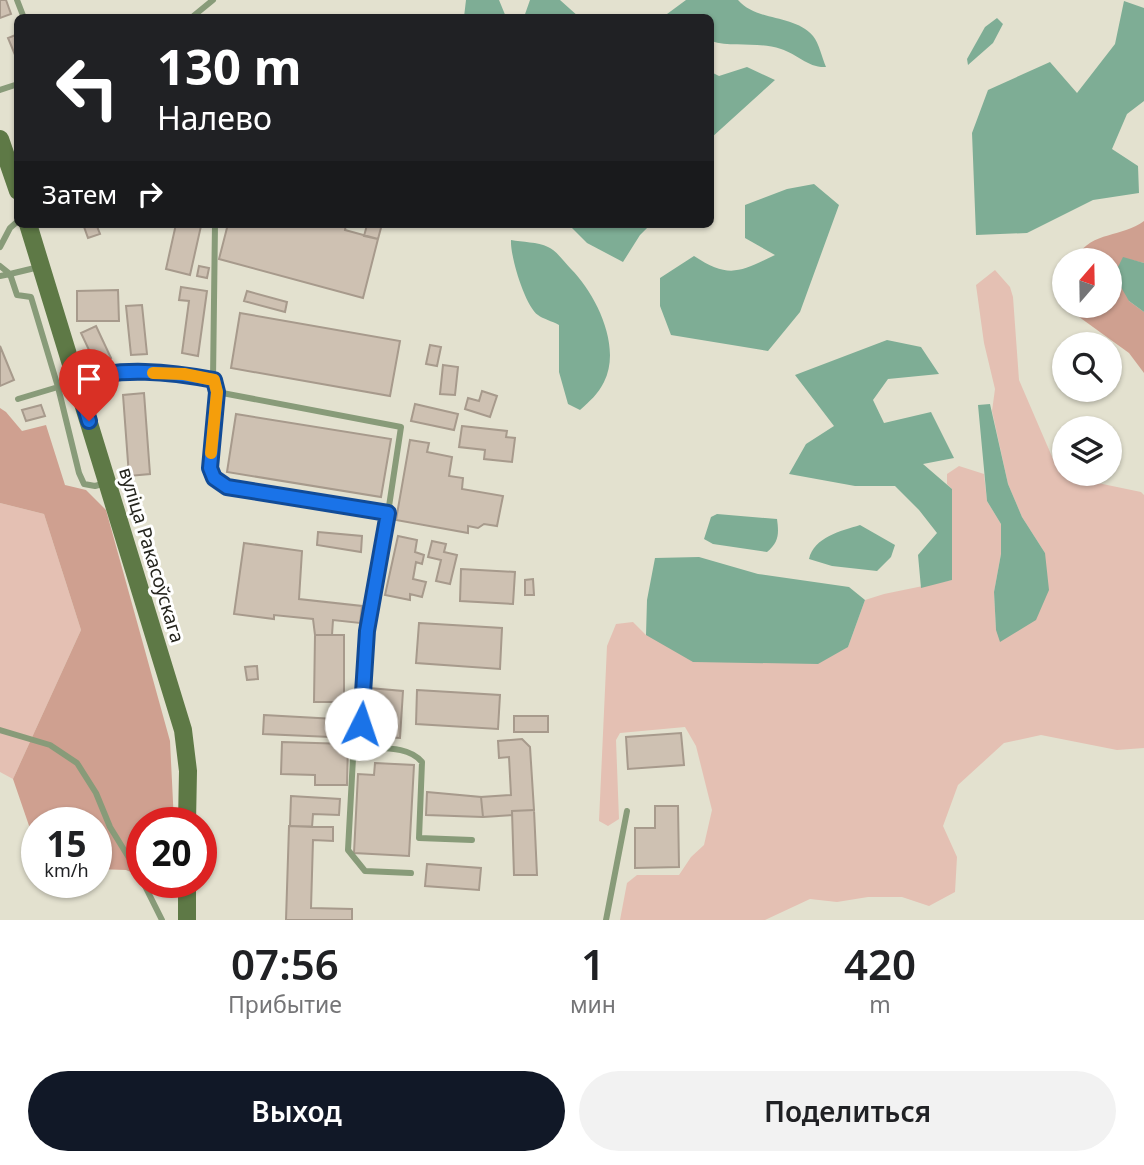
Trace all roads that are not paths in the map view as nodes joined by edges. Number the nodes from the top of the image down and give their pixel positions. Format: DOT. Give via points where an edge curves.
graph roads {
  1 [pos="213,0"];
  2 [pos="196,14"];
  3 [pos="0,139"];
  4 [pos="14,172"];
  5 [pos="14,224"];
  6 [pos="29,228"];
  7 [pos="215,228"];
  8 [pos="0,247"];
  9 [pos="0,266"];
  10 [pos="41,266"];
  11 [pos="10,274"];
  12 [pos="0,276"];
  13 [pos="214,380"];
  14 [pos="77,381"];
  15 [pos="58,387"];
  16 [pos="217,392"];
  17 [pos="18,399"];
  18 [pos="108,483"];
  19 [pos="388,513"];
  20 [pos="0,730"];
  21 [pos="359,747"];
  22 [pos="187,807"];
  23 [pos="627,811"];
  24 [pos="472,840"];
  25 [pos="126,854"];
  26 [pos="411,873"];
  27 [pos="151,898"];
  28 [pos="187,898"];
  29 [pos="162,920"];
  30 [pos="187,920"];
  31 [pos="606,920"];
  1 -- 2 [label="lane"];
  3 -- 4 [label="street"];
  5 -- 8 [label="lane"];
  6 -- 10 [label="street, вуліца Ракасоўскага"];
  7 -- 13 [label="lane"];
  9 -- 11 [label="lane"];
  10 -- 11 [label="lane"];
  10 -- 14 [label="street, вуліца Ракасоўскага"];
  11 -- 12 [label="lane"];
  11 -- 15 [label="lane" via="17,295 31,297"];
  13 -- 14 [label="lane" via="152,373"];
  13 -- 16 [label="lane"];
  14 -- 15 [label="lane"];
  14 -- 18 [label="street, вуліца Ракасоўскага"];
  15 -- 17 [label="lane"];
  15 -- 18 [label="lane" via="84,484"];
  16 -- 19 [label="lane" via="210,468 219,483"];
  16 -- 19 [label="lane" via="401,428"];
  18 -- 22 [label="street, вуліца Ракасоўскага" via="183,730"];
  19 -- 21 [label="lane" via="367,631"];
  20 -- 25 [label="lane" via="50,745 77,764"];
  21 -- 24 [label="lane" via="407,751 422,762 419,838"];
  21 -- 26 [label="lane" via="353,758 348,850 365,871"];
  23 -- 31 [label="lane"];
  27 -- 29 [label="lane"];
  28 -- 30 [label="street"];
}
